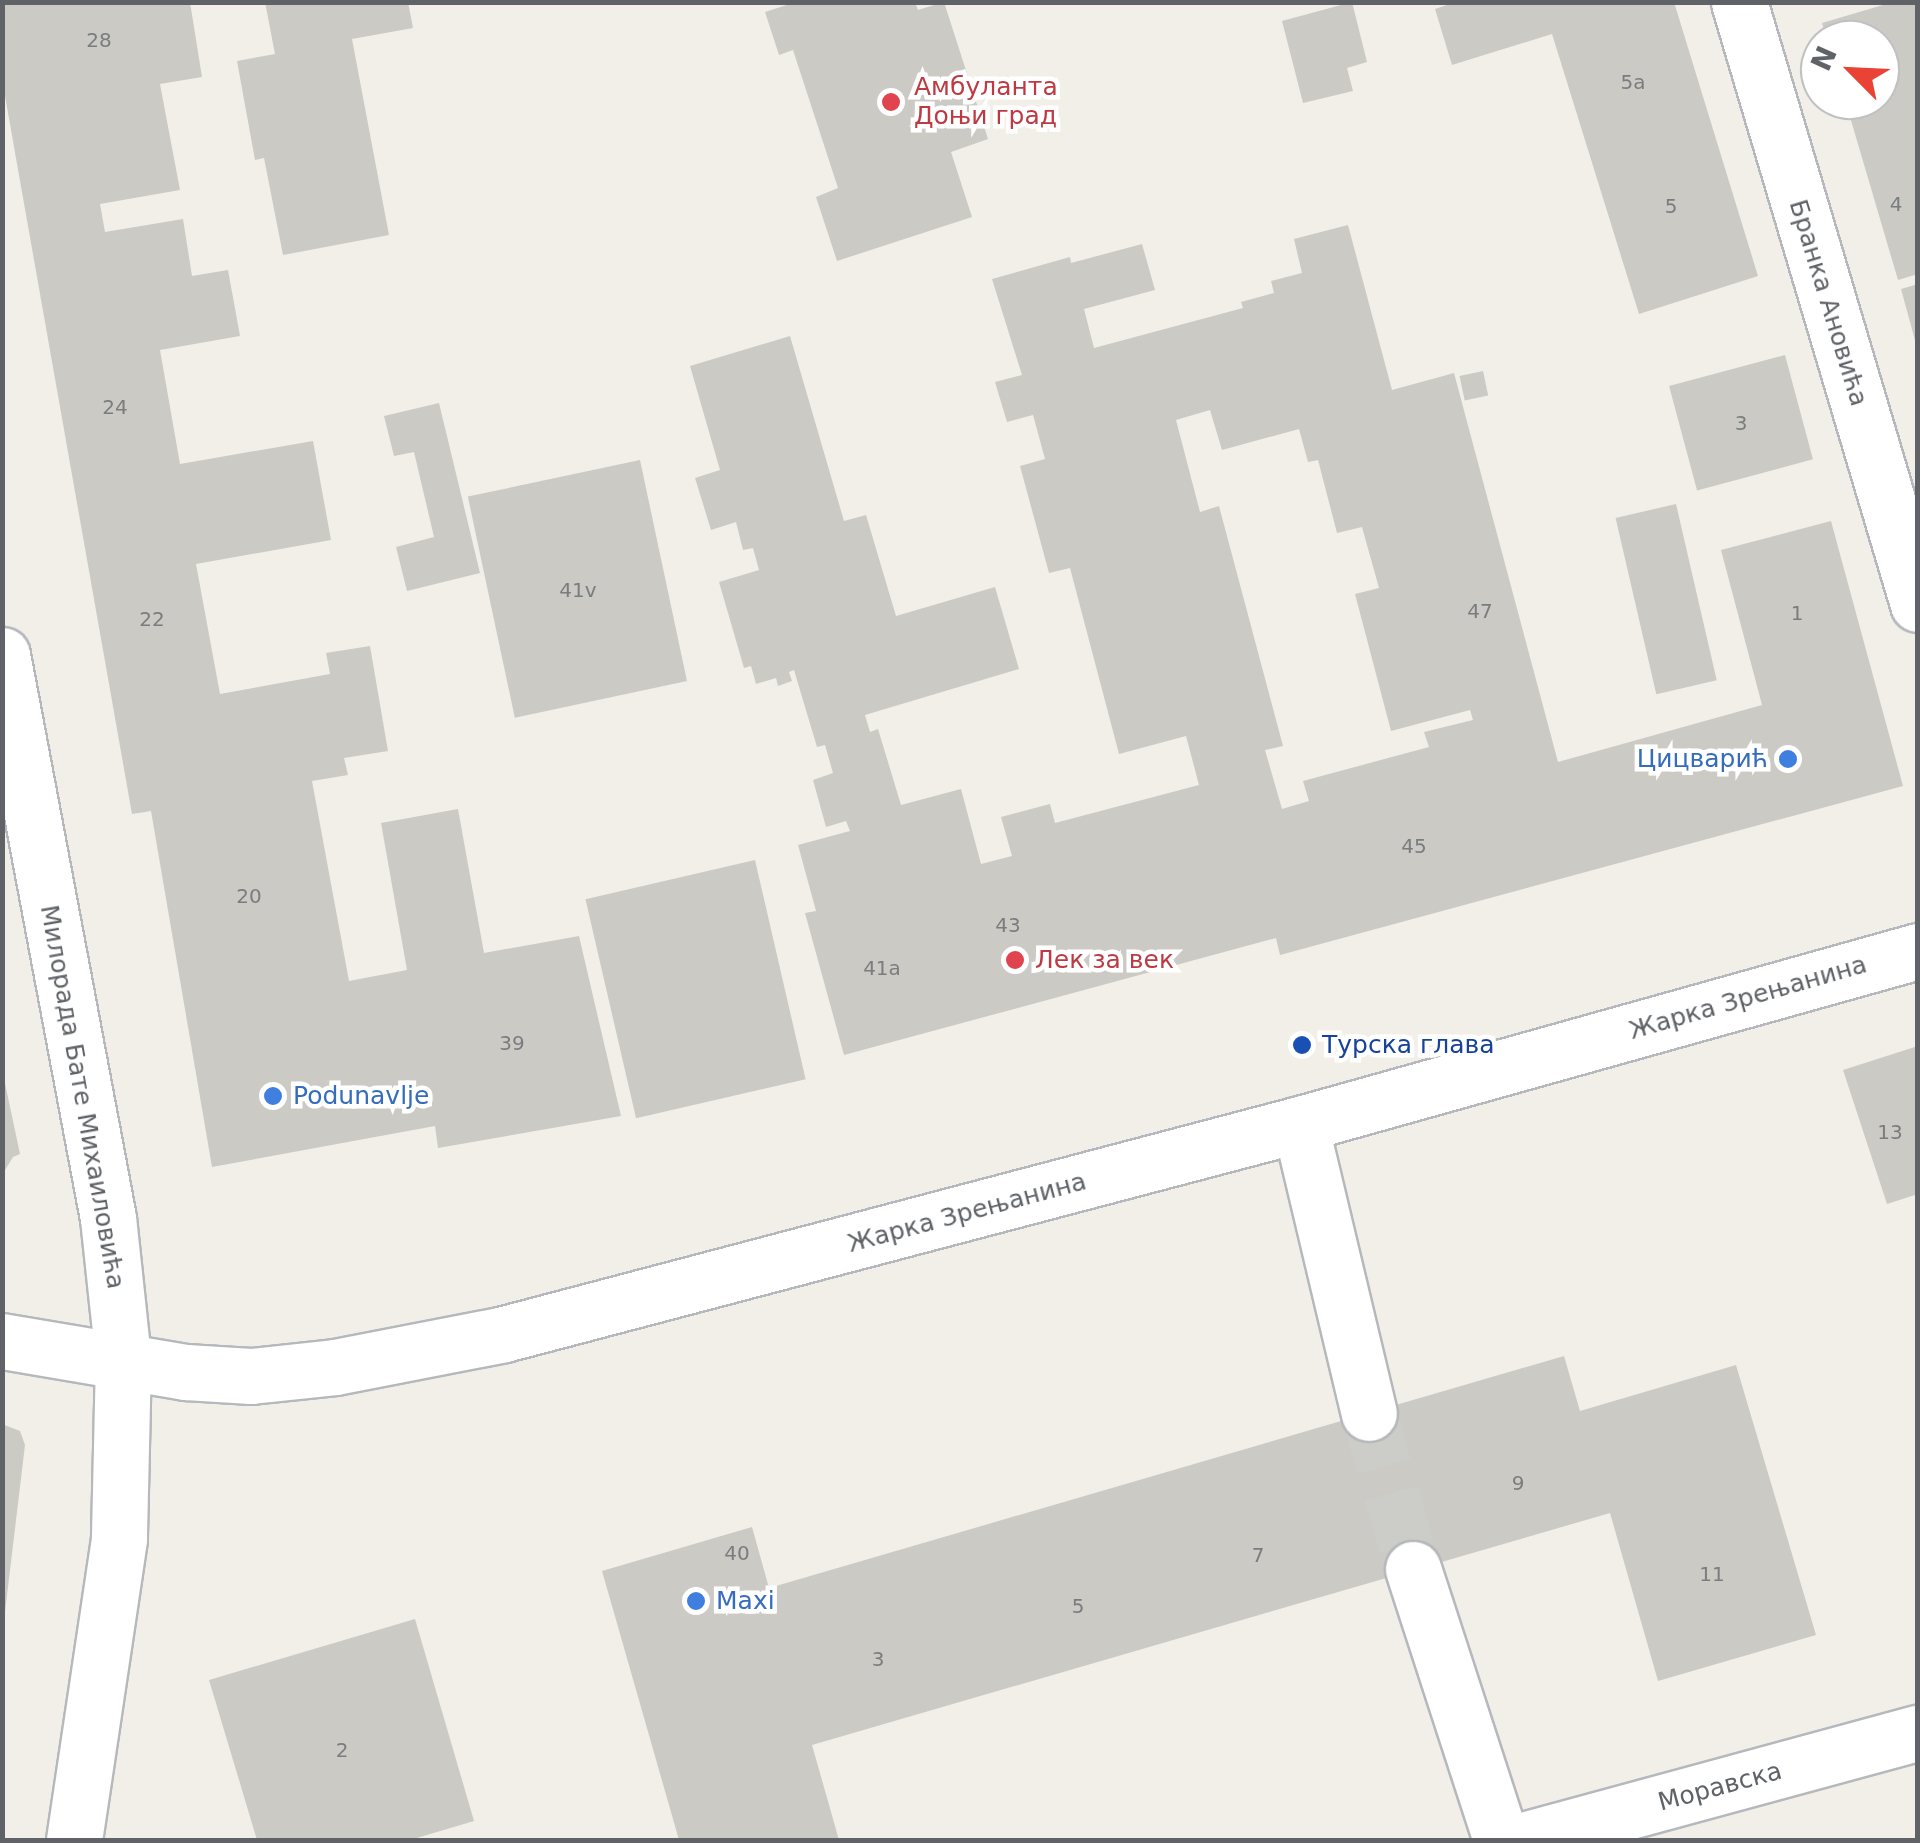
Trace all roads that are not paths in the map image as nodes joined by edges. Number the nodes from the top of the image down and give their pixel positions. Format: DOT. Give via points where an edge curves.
graph roads {
  1 [pos="1739,2"];
  2 [pos="1918,604"];
  3 [pos="2,655"];
  4 [pos="1918,951"];
  5 [pos="1300,1124"];
  6 [pos="2,1341"];
  7 [pos="122,1360"];
  8 [pos="1368,1414"];
  9 [pos="1413,1570"];
  10 [pos="1918,1733"];
  11 [pos="74,1840"];
  12 [pos="1501,1840"];
  13 [pos="1523,1840"];
  1 -- 2 [label="street, Бранка Ановића"];
  3 -- 7 [label="street, Милорада Бате Михаиловића" via="108,1218"];
  4 -- 5 [label="street, Жарка Зрењанина"];
  5 -- 7 [label="street, Жарка Зрењанина" via="448,1345 251,1376"];
  5 -- 8 [label="street"];
  6 -- 7 [label="street, Жарка Зрењанина"];
  7 -- 11 [label="street, Милорада Бате Михаиловића" via="119,1539"];
  9 -- 12 [label="street"];
  10 -- 13 [label="street, Моравска"];
}
